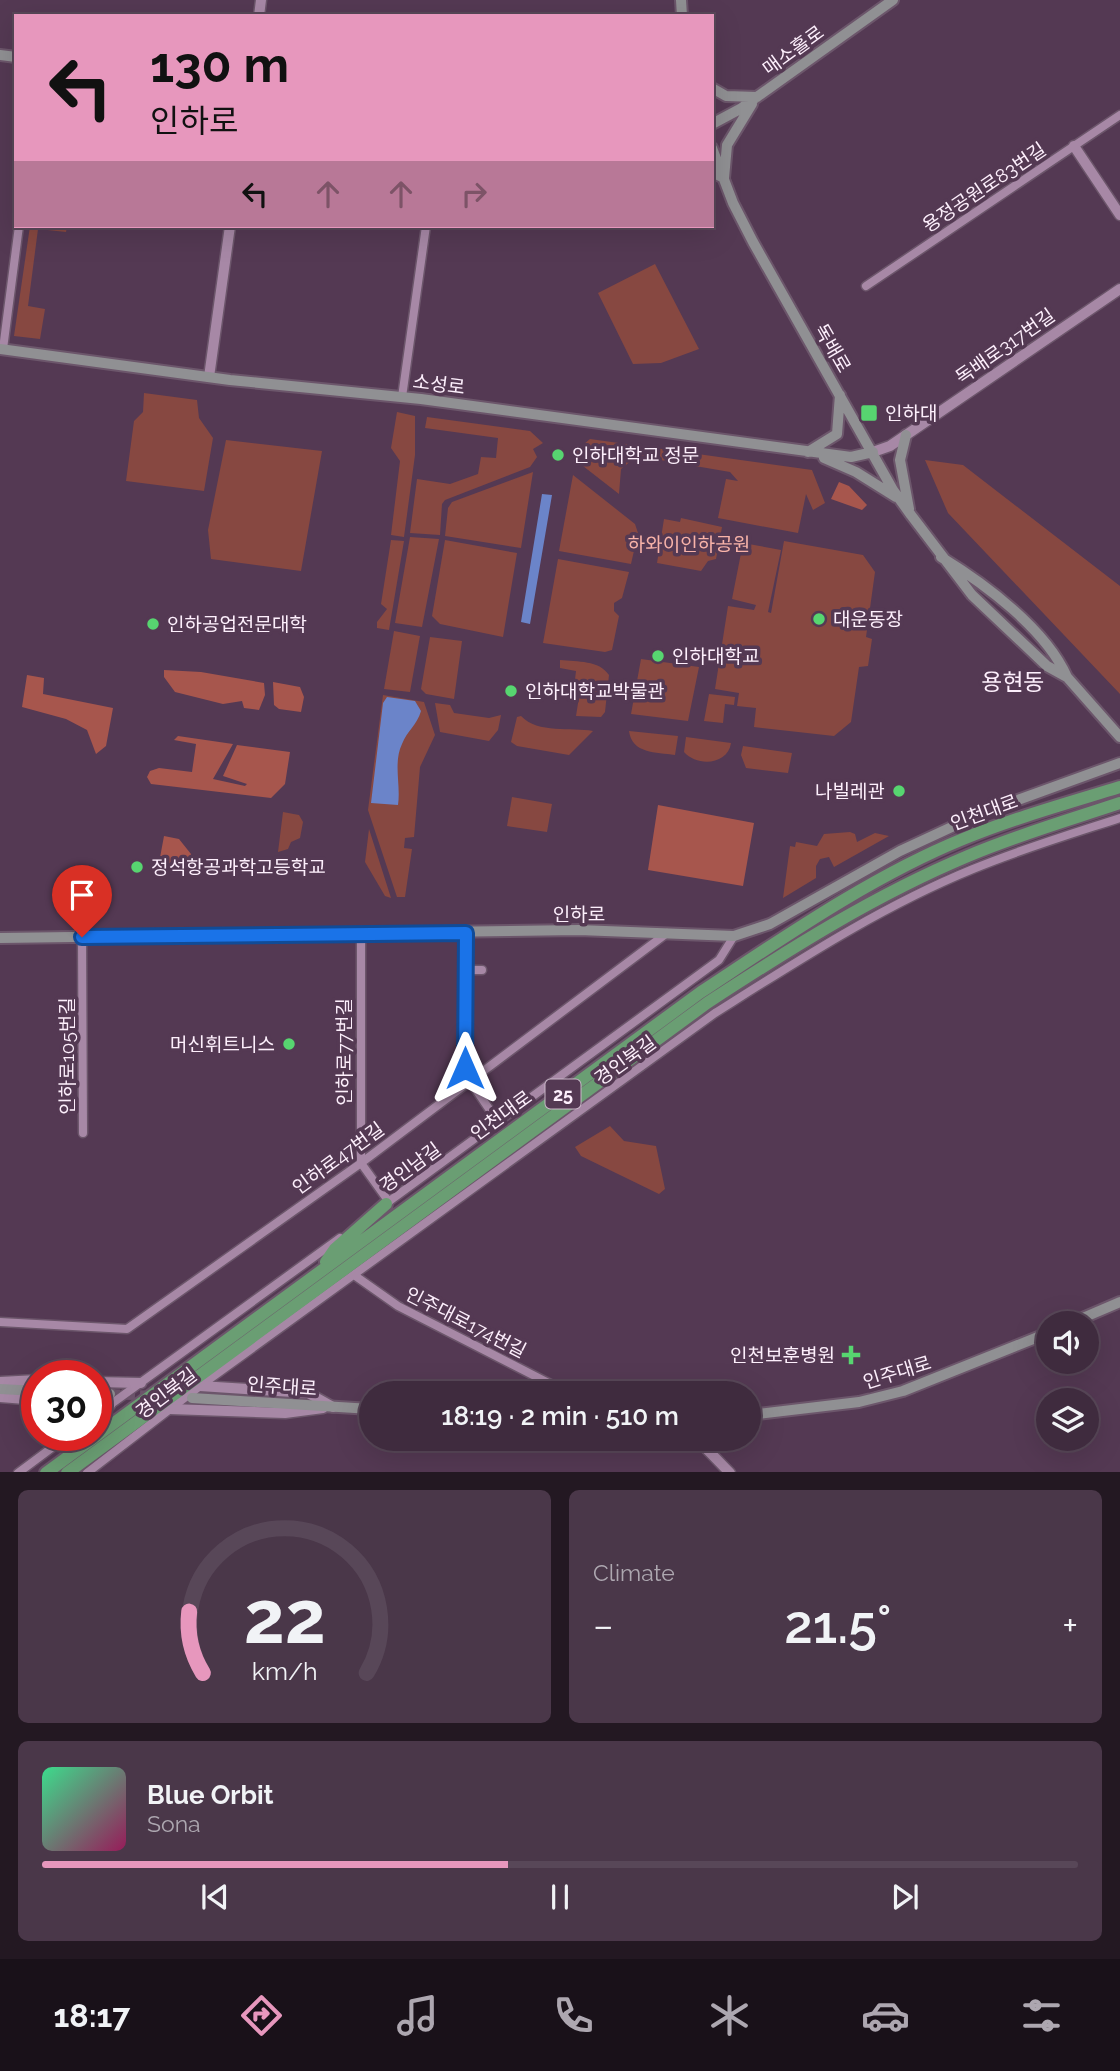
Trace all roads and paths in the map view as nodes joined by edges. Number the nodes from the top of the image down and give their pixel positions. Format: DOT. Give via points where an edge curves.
graph roads {
  1 [pos="893,0"];
  2 [pos="714,89"];
  3 [pos="757,97"];
  4 [pos="1120,115"];
  5 [pos="714,123"];
  6 [pos="1074,146"];
  7 [pos="714,153"];
  8 [pos="714,173"];
  9 [pos="724,178"];
  10 [pos="1120,215"];
  11 [pos="19,228"];
  12 [pos="230,228"];
  13 [pos="426,228"];
  14 [pos="866,286"];
  15 [pos="1120,289"];
  16 [pos="1,349"];
  17 [pos="209,377"];
  18 [pos="840,395"];
  19 [pos="402,397"];
  20 [pos="906,435"];
  21 [pos="808,452"];
  22 [pos="873,452"];
  23 [pos="899,499"];
  24 [pos="911,515"];
  25 [pos="941,557"];
  26 [pos="1068,677"];
  27 [pos="1120,737"];
  28 [pos="1120,763"];
  29 [pos="1120,787"];
  30 [pos="1120,803"];
  31 [pos="1120,818"];
  32 [pos="466,933"];
  33 [pos="667,933"];
  34 [pos="361,935"];
  35 [pos="734,936"];
  36 [pos="82,937"];
  37 [pos="0,938"];
  38 [pos="466,970"];
  39 [pos="482,970"];
  40 [pos="470,1081"];
  41 [pos="498,1122"];
  42 [pos="83,1133"];
  43 [pos="360,1163"];
  44 [pos="387,1203"];
  45 [pos="317,1274"];
  46 [pos="354,1275"];
  47 [pos="1119,1304"];
  48 [pos="1099,1312"];
  49 [pos="0,1322"];
  50 [pos="1036,1338"];
  51 [pos="21,1381"];
  52 [pos="545,1381"];
  53 [pos="0,1382"];
  54 [pos="112,1382"];
  55 [pos="141,1383"];
  56 [pos="200,1387"];
  57 [pos="0,1389"];
  58 [pos="21,1390"];
  59 [pos="0,1397"];
  60 [pos="112,1398"];
  61 [pos="192,1398"];
  62 [pos="21,1399"];
  63 [pos="333,1407"];
  64 [pos="359,1408"];
  65 [pos="170,1409"];
  66 [pos="761,1414"];
  67 [pos="47,1451"];
  68 [pos="709,1451"];
  69 [pos="18,1472"];
  70 [pos="46,1472"];
  71 [pos="67,1472"];
  72 [pos="87,1472"];
  73 [pos="730,1472"];
  1 -- 3 [label="main road, 매소홀로"];
  2 -- 3 [label="main road" via="726,96"];
  3 -- 5 [label="main road, 매소홀로"];
  3 -- 9 [label="main road" via="727,145"];
  4 -- 6 [label="street, 용정공원로83번길"];
  6 -- 10 [label="street"];
  6 -- 14 [label="street, 용정공원로83번길"];
  7 -- 9 [label="main road, 독배로"];
  8 -- 9 [label="main road"];
  9 -- 18 [label="main road, 독배로" via="753,242"];
  11 -- 16 [label="street"];
  12 -- 17 [label="street"];
  13 -- 19 [label="street"];
  15 -- 20 [label="street, 독배로317번길"];
  16 -- 17 [label="main road, 소성로"];
  17 -- 19 [label="main road, 소성로"];
  18 -- 21 [label="main road" via="837,434"];
  18 -- 22 [label="main road, 독배로"];
  19 -- 21 [label="main road, 소성로"];
  20 -- 22 [label="street, 독배로317번길"];
  20 -- 24 [label="main road" via="900,460"];
  21 -- 22 [label="main road, 소성로" via="851,457"];
  21 -- 23 [label="main road" via="856,471"];
  22 -- 23 [label="main road, 독배로"];
  23 -- 24 [label="main road, 독배로"];
  24 -- 25 [label="main road, 독배로"];
  25 -- 26 [label="main road, 독배로" via="972,595 1037,657"];
  25 -- 26 [label="main road, 독배로" via="982,582 1058,656"];
  26 -- 27 [label="main road, 독배로"];
  28 -- 35 [label="main road, 인하로" via="972,818 900,851 770,924"];
  29 -- 45 [label="highway, 인천대로 / 25" via="962,839 780,940 701,992"];
  30 -- 71 [label="highway, 인천대로 / 25" via="968,856 787,951 696,1011"];
  31 -- 46 [label="street, 경인북길" via="971,869 813,951 715,1013"];
  32 -- 33 [label="main road, 인하로"];
  32 -- 34 [label="main road, 인하로"];
  32 -- 38 [label="street"];
  33 -- 35 [label="main road, 인하로"];
  33 -- 40 [label="street, 인하로47번길"];
  34 -- 36 [label="main road, 인하로"];
  34 -- 43 [label="street, 인하로77번길"];
  35 -- 41 [label="street, 경인남길" via="719,960"];
  36 -- 37 [label="main road, 인하로"];
  36 -- 42 [label="street, 인하로105번길"];
  38 -- 39 [label="street"];
  38 -- 40 [label="street" via="465,1068"];
  40 -- 41 [label="street"];
  40 -- 43 [label="street, 인하로47번길"];
  41 -- 44 [label="street, 경인남길"];
  43 -- 44 [label="street"];
  43 -- 49 [label="street, 인하로47번길" via="127,1329"];
  44 -- 45 [label="highway" via="335,1250"];
  44 -- 55 [label="street, 경인남길"];
  45 -- 70 [label="highway, 인천대로 / 25"];
  46 -- 52 [label="street, 인주대로174번길" via="398,1306"];
  46 -- 56 [label="street, 경인북길"];
  47 -- 48 [label="main road"];
  50 -- 66 [label="main road, 인주대로" via="903,1391 859,1402"];
  51 -- 53 [label="street"];
  54 -- 55 [label="street"];
  55 -- 60 [label="street, 경인남길"];
  56 -- 63 [label="street" via="308,1393"];
  56 -- 65 [label="street, 경인북길"];
  57 -- 58 [label="main road"];
  59 -- 62 [label="street"];
  61 -- 63 [label="main road, 인주대로"];
  63 -- 64 [label="main road, 인주대로"];
  63 -- 65 [label="street" via="285,1413"];
  65 -- 72 [label="street, 경인북길"];
  67 -- 69 [label="street"];
  68 -- 73 [label="street"];
}
